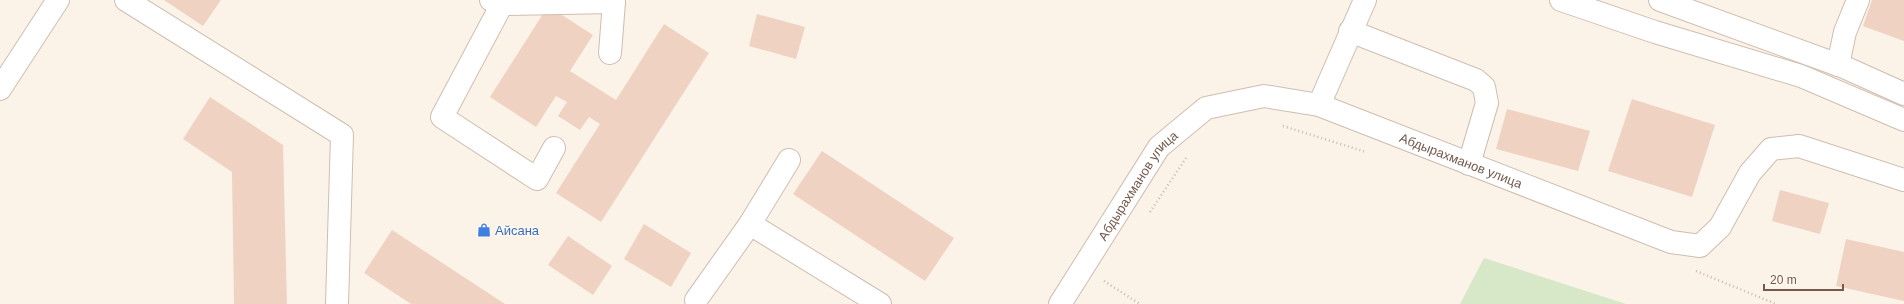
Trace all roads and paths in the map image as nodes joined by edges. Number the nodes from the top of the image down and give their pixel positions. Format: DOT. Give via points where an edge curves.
graph roads {
  1 [pos="58,0"];
  2 [pos="126,0"];
  3 [pos="1365,0"];
  4 [pos="1561,0"];
  5 [pos="1660,0"];
  6 [pos="1858,0"];
  7 [pos="497,2"];
  8 [pos="1350,31"];
  9 [pos="610,53"];
  10 [pos="1838,65"];
  11 [pos="0,89"];
  12 [pos="1904,94"];
  13 [pos="1319,105"];
  14 [pos="1904,120"];
  15 [pos="1280,125"];
  16 [pos="554,148"];
  17 [pos="1190,152"];
  18 [pos="1369,153"];
  19 [pos="789,160"];
  20 [pos="1469,164"];
  21 [pos="1903,178"];
  22 [pos="1147,216"];
  23 [pos="750,224"];
  24 [pos="1690,269"];
  25 [pos="1108,274"];
  26 [pos="1103,281"];
  27 [pos="1100,287"];
  28 [pos="854,297"];
  29 [pos="696,300"];
  30 [pos="338,303"];
  31 [pos="880,304"];
  32 [pos="1060,304"];
  33 [pos="1140,304"];
  34 [pos="1776,304"];
  1 -- 11 [label="street"];
  2 -- 30 [label="street" via="342,135"];
  3 -- 8 [label="street"];
  4 -- 14 [label="street" via="1655,32 1801,76"];
  5 -- 10 [label="street"];
  6 -- 10 [label="street" via="1845,32"];
  7 -- 9 [label="street" via="614,2"];
  7 -- 16 [label="street" via="442,117 537,179"];
  8 -- 13 [label="street"];
  8 -- 20 [label="street" via="1476,80 1484,87 1486,103"];
  10 -- 12 [label="street"];
  13 -- 20 [label="street, Абдырахманов улица"];
  13 -- 32 [label="street, Абдырахманов улица" via="1264,96 1206,108 1159,147"];
  15 -- 18 [label="path"];
  17 -- 22 [label="path"];
  19 -- 23 [label="street"];
  20 -- 21 [label="street, Абдырахманов улица" via="1672,242 1700,246 1720,227 1750,173 1771,149 1799,146"];
  23 -- 28 [label="street"];
  23 -- 29 [label="street"];
  24 -- 34 [label="path"];
  25 -- 26 [label="path"];
  26 -- 27 [label="path"];
  26 -- 33 [label="path"];
  28 -- 31 [label="street"];
}
